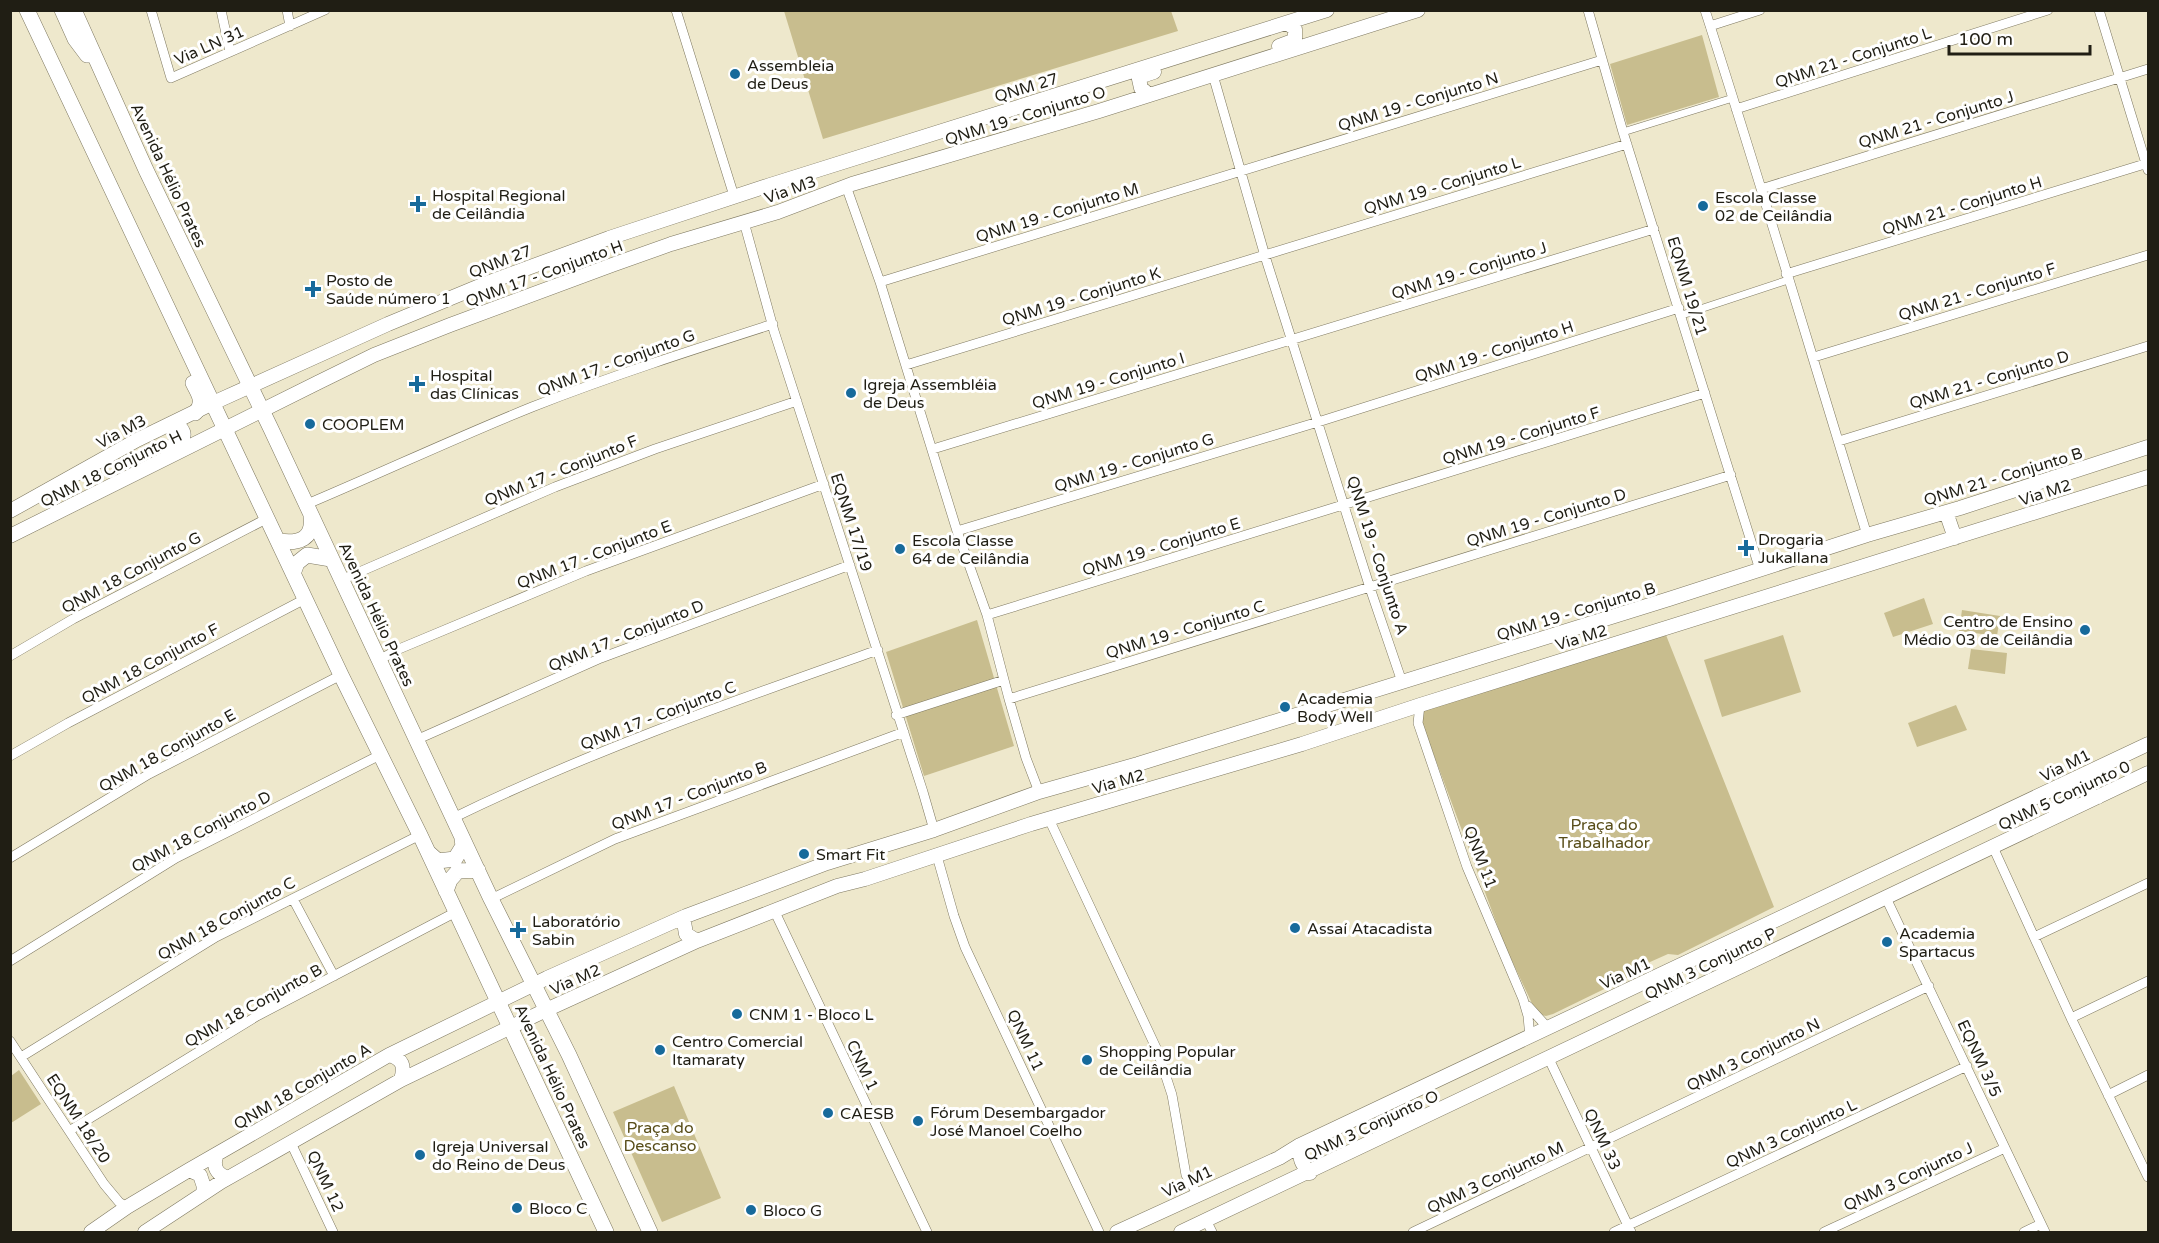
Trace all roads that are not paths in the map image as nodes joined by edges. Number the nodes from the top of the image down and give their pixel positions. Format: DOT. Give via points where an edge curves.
graph roads {
  1 [pos="27,10"];
  2 [pos="62,10"];
  3 [pos="74,10"];
  4 [pos="151,10"];
  5 [pos="220,10"];
  6 [pos="287,10"];
  7 [pos="325,10"];
  8 [pos="676,10"];
  9 [pos="1327,10"];
  10 [pos="1418,10"];
  11 [pos="1588,10"];
  12 [pos="1705,10"];
  13 [pos="1760,10"];
  14 [pos="2048,10"];
  15 [pos="2098,10"];
  16 [pos="1287,23"];
  17 [pos="291,26"];
  18 [pos="1710,26"];
  19 [pos="1219,44"];
  20 [pos="230,52"];
  21 [pos="1602,60"];
  22 [pos="2148,69"];
  23 [pos="1215,74"];
  24 [pos="2120,78"];
  25 [pos="106,82"];
  26 [pos="1149,95"];
  27 [pos="1733,98"];
  28 [pos="1736,109"];
  29 [pos="1623,132"];
  30 [pos="924,136"];
  31 [pos="1627,144"];
  32 [pos="2148,165"];
  33 [pos="1242,171"];
  34 [pos="849,185"];
  35 [pos="1761,189"];
  36 [pos="734,196"];
  37 [pos="744,222"];
  38 [pos="1654,229"];
  39 [pos="2148,255"];
  40 [pos="1265,256"];
  41 [pos="1787,277"];
  42 [pos="880,282"];
  43 [pos="1680,311"];
  44 [pos="173,317"];
  45 [pos="773,324"];
  46 [pos="378,328"];
  47 [pos="1292,339"];
  48 [pos="2148,346"];
  49 [pos="1814,357"];
  50 [pos="906,365"];
  51 [pos="317,383"];
  52 [pos="250,386"];
  53 [pos="1706,393"];
  54 [pos="797,401"];
  55 [pos="213,403"];
  56 [pos="262,410"];
  57 [pos="195,413"];
  58 [pos="1318,422"];
  59 [pos="170,425"];
  60 [pos="225,429"];
  61 [pos="137,440"];
  62 [pos="1839,441"];
  63 [pos="2148,447"];
  64 [pos="933,449"];
  65 [pos="1731,475"];
  66 [pos="2148,477"];
  67 [pos="114,483"];
  68 [pos="824,484"];
  69 [pos="81,500"];
  70 [pos="1345,505"];
  71 [pos="1960,508"];
  72 [pos="10,511"];
  73 [pos="308,511"];
  74 [pos="1946,512"];
  75 [pos="268,518"];
  76 [pos="957,531"];
  77 [pos="1867,535"];
  78 [pos="10,536"];
  79 [pos="1962,536"];
  80 [pos="279,541"];
  81 [pos="331,559"];
  82 [pos="850,565"];
  83 [pos="1760,570"];
  84 [pos="294,572"];
  85 [pos="341,580"];
  86 [pos="1370,588"];
  87 [pos="1685,594"];
  88 [pos="305,599"];
  89 [pos="1669,599"];
  90 [pos="987,615"];
  91 [pos="1693,619"];
  92 [pos="1678,624"];
  93 [pos="878,650"];
  94 [pos="10,656"];
  95 [pos="378,660"];
  96 [pos="341,675"];
  97 [pos="1004,680"];
  98 [pos="1402,682"];
  99 [pos="1009,699"];
  100 [pos="1420,705"];
  101 [pos="1401,711"];
  102 [pos="897,714"];
  103 [pos="1418,723"];
  104 [pos="904,732"];
  105 [pos="416,740"];
  106 [pos="2146,745"];
  107 [pos="380,755"];
  108 [pos="10,756"];
  109 [pos="1138,764"];
  110 [pos="1113,771"];
  111 [pos="2148,773"];
  112 [pos="2056,788"];
  113 [pos="1145,790"];
  114 [pos="1039,792"];
  115 [pos="2098,797"];
  116 [pos="1117,798"];
  117 [pos="453,818"];
  118 [pos="1049,819"];
  119 [pos="934,830"];
  120 [pos="420,835"];
  121 [pos="2017,835"];
  122 [pos="462,838"];
  123 [pos="1993,847"];
  124 [pos="429,853"];
  125 [pos="856,853"];
  126 [pos="937,856"];
  127 [pos="10,858"];
  128 [pos="826,863"];
  129 [pos="478,870"];
  130 [pos="865,879"];
  131 [pos="2148,883"];
  132 [pos="837,886"];
  133 [pos="446,891"];
  134 [pos="491,898"];
  135 [pos="1886,898"];
  136 [pos="293,899"];
  137 [pos="774,910"];
  138 [pos="456,912"];
  139 [pos="686,916"];
  140 [pos="1746,934"];
  141 [pos="2034,937"];
  142 [pos="697,941"];
  143 [pos="10,962"];
  144 [pos="1689,962"];
  145 [pos="1734,969"];
  146 [pos="334,976"];
  147 [pos="2148,981"];
  148 [pos="534,985"];
  149 [pos="1929,986"];
  150 [pos="1523,999"];
  151 [pos="498,1002"];
  152 [pos="1657,1007"];
  153 [pos="546,1010"];
  154 [pos="2071,1018"];
  155 [pos="510,1028"];
  156 [pos="1548,1028"];
  157 [pos="1530,1038"];
  158 [pos="10,1041"];
  159 [pos="389,1055"];
  160 [pos="21,1057"];
  161 [pos="1549,1059"];
  162 [pos="1967,1066"];
  163 [pos="2148,1076"];
  164 [pos="401,1080"];
  165 [pos="2108,1095"];
  166 [pos="69,1131"];
  167 [pos="291,1143"];
  168 [pos="1300,1145"];
  169 [pos="2005,1148"];
  170 [pos="1590,1149"];
  171 [pos="216,1155"];
  172 [pos="1279,1158"];
  173 [pos="189,1170"];
  174 [pos="1310,1173"];
  175 [pos="2148,1176"];
  176 [pos="228,1178"];
  177 [pos="1289,1182"];
  178 [pos="203,1193"];
  179 [pos="1198,1195"];
  180 [pos="128,1208"];
  181 [pos="1209,1226"];
  182 [pos="2043,1228"];
  183 [pos="1629,1229"];
  184 [pos="92,1233"];
  185 [pos="145,1233"];
  186 [pos="333,1233"];
  187 [pos="606,1233"];
  188 [pos="650,1233"];
  189 [pos="927,1233"];
  190 [pos="1100,1233"];
  191 [pos="1117,1233"];
  192 [pos="1181,1233"];
  193 [pos="1413,1233"];
  194 [pos="1614,1233"];
  195 [pos="1824,1233"];
  196 [pos="2024,1233"];
  1 -- 44 [label="main road, Avenida Hélio Prates"];
  2 -- 25 [label="main road" via="75,39"];
  3 -- 25 [label="main road, Avenida Hélio Prates"];
  4 -- 20 [label="street, Via LN 31" via="171,78"];
  5 -- 20 [label="street"];
  6 -- 17 [label="street"];
  7 -- 17 [label="street, Via LN 31"];
  8 -- 36 [label="street"];
  9 -- 16 [label="main road, QNM 27"];
  10 -- 23 [label="main road"];
  11 -- 21 [label="street, EQNM 19/21"];
  12 -- 18 [label="street"];
  13 -- 18 [label="street"];
  14 -- 28 [label="street, QNM 21 - Conjunto L"];
  15 -- 24 [label="street"];
  16 -- 19 [label="main road, QNM 27"];
  16 -- 23 [label="main road" via="1295,30 1294,42 1248,56"];
  17 -- 20 [label="street, Via LN 31"];
  18 -- 27 [label="street"];
  19 -- 26 [label="main road" via="1194,60 1142,76 1139,84"];
  19 -- 30 [label="main road, QNM 27"];
  21 -- 29 [label="street, EQNM 19/21"];
  21 -- 33 [label="street, QNM 19 - Conjunto N"];
  22 -- 24 [label="street, QNM 21 - Conjunto J"];
  23 -- 26 [label="main road, QNM 19 - Conjunto O"];
  23 -- 33 [label="street, QNM 19 - Conjunto A"];
  24 -- 32 [label="street"];
  24 -- 35 [label="street, QNM 21 - Conjunto J"];
  25 -- 52 [label="main road, Avenida Hélio Prates"];
  26 -- 34 [label="main road, QNM 19 - Conjunto O"];
  27 -- 28 [label="street"];
  27 -- 29 [label="street"];
  28 -- 35 [label="street"];
  29 -- 31 [label="street, EQNM 19/21"];
  30 -- 34 [label="main road" via="936,141 932,156"];
  30 -- 36 [label="main road, QNM 27"];
  31 -- 38 [label="street, EQNM 19/21"];
  31 -- 40 [label="street, QNM 19 - Conjunto L"];
  32 -- 41 [label="street, QNM 21 - Conjunto H"];
  33 -- 40 [label="street, QNM 19 - Conjunto A"];
  33 -- 42 [label="street, QNM 19 - Conjunto M"];
  34 -- 37 [label="main road, Via M3"];
  34 -- 42 [label="street"];
  35 -- 41 [label="street"];
  36 -- 46 [label="main road, QNM 27" via="487,283"];
  37 -- 45 [label="street, EQNM 17/19"];
  37 -- 51 [label="main road, QNM 17 - Conjunto H" via="612,265 450,325"];
  38 -- 43 [label="street, EQNM 19/21"];
  38 -- 47 [label="street, QNM 19 - Conjunto J"];
  39 -- 49 [label="street, QNM 21 - Conjunto F"];
  40 -- 47 [label="street, QNM 19 - Conjunto A"];
  40 -- 50 [label="street, QNM 19 - Conjunto K"];
  41 -- 43 [label="street"];
  41 -- 49 [label="street"];
  42 -- 50 [label="street"];
  43 -- 53 [label="street, EQNM 19/21"];
  43 -- 58 [label="street, QNM 19 - Conjunto H"];
  44 -- 55 [label="main road, Avenida Hélio Prates"];
  44 -- 57 [label="main road, Avenida Hélio Prates" via="185,366 201,399"];
  45 -- 54 [label="street, EQNM 17/19"];
  45 -- 73 [label="street, QNM 17 - Conjunto G" via="534,406 428,450"];
  46 -- 51 [label="main road" via="350,350 309,368 308,376"];
  46 -- 52 [label="main road, QNM 27"];
  47 -- 58 [label="street, QNM 19 - Conjunto A"];
  47 -- 64 [label="street, QNM 19 - Conjunto I"];
  48 -- 62 [label="street, QNM 21 - Conjunto D"];
  49 -- 62 [label="street"];
  50 -- 64 [label="street"];
  51 -- 56 [label="main road, QNM 17 - Conjunto H"];
  52 -- 55 [label="main road, Via M3"];
  52 -- 56 [label="main road, Avenida Hélio Prates"];
  53 -- 65 [label="street, EQNM 19/21"];
  53 -- 70 [label="street, QNM 19 - Conjunto F"];
  54 -- 68 [label="street, EQNM 17/19"];
  54 -- 85 [label="street, QNM 17 - Conjunto F" via="555,487"];
  55 -- 57 [label="main road, Via M3"];
  55 -- 60 [label="main road, Avenida Hélio Prates"];
  56 -- 60 [label="main road"];
  56 -- 73 [label="main road, Avenida Hélio Prates"];
  57 -- 59 [label="main road, Via M3"];
  58 -- 70 [label="street, QNM 19 - Conjunto A"];
  58 -- 76 [label="street, QNM 19 - Conjunto G"];
  59 -- 61 [label="main road, Via M3"];
  59 -- 67 [label="main road" via="182,429 183,439 138,463"];
  60 -- 67 [label="main road, QNM 18 Conjunto H"];
  60 -- 75 [label="main road, Avenida Hélio Prates"];
  61 -- 69 [label="main road" via="110,462 69,484 69,494"];
  61 -- 72 [label="main road, Via M3"];
  62 -- 77 [label="street"];
  63 -- 71 [label="main road, QNM 21 - Conjunto B"];
  64 -- 76 [label="street"];
  65 -- 83 [label="street, EQNM 19/21"];
  65 -- 86 [label="street, QNM 19 - Conjunto D"];
  66 -- 79 [label="main road, Via M2"];
  67 -- 69 [label="main road, QNM 18 Conjunto H"];
  68 -- 82 [label="street, EQNM 17/19"];
  68 -- 95 [label="street, QNM 17 - Conjunto E" via="586,571"];
  69 -- 78 [label="main road, QNM 18 Conjunto H"];
  70 -- 86 [label="street, QNM 19 - Conjunto A"];
  70 -- 90 [label="street, QNM 19 - Conjunto E"];
  71 -- 74 [label="main road, QNM 21 - Conjunto B"];
  71 -- 79 [label="main road"];
  73 -- 80 [label="main road" via="312,528 308,535 293,543"];
  73 -- 81 [label="main road, Avenida Hélio Prates"];
  74 -- 77 [label="main road, QNM 21 - Conjunto B"];
  74 -- 79 [label="main road"];
  75 -- 80 [label="main road, Avenida Hélio Prates"];
  75 -- 94 [label="street, QNM 18 Conjunto G" via="72,619"];
  76 -- 90 [label="street"];
  77 -- 83 [label="main road"];
  79 -- 91 [label="main road, Via M2"];
  80 -- 84 [label="main road, Avenida Hélio Prates"];
  81 -- 84 [label="main road" via="307,555 297,562"];
  81 -- 85 [label="main road, Avenida Hélio Prates"];
  82 -- 93 [label="street, EQNM 17/19"];
  82 -- 105 [label="street, QNM 17 - Conjunto D" via="602,658"];
  83 -- 87 [label="main road, QNM 19 - Conjunto B"];
  84 -- 88 [label="main road, Avenida Hélio Prates"];
  85 -- 95 [label="main road, Avenida Hélio Prates"];
  86 -- 98 [label="street, QNM 19 - Conjunto A"];
  86 -- 99 [label="street, QNM 19 - Conjunto C"];
  87 -- 89 [label="main road, QNM 19 - Conjunto B"];
  87 -- 91 [label="main road"];
  88 -- 96 [label="main road, Avenida Hélio Prates"];
  88 -- 108 [label="street, QNM 18 Conjunto F"];
  89 -- 92 [label="main road"];
  89 -- 98 [label="main road, QNM 19 - Conjunto B"];
  90 -- 97 [label="street"];
  91 -- 92 [label="main road, Via M2"];
  92 -- 100 [label="main road, Via M2"];
  93 -- 102 [label="street, EQNM 17/19"];
  93 -- 117 [label="street, QNM 17 - Conjunto C" via="689,717"];
  95 -- 105 [label="main road, Avenida Hélio Prates"];
  96 -- 107 [label="main road, Avenida Hélio Prates"];
  96 -- 127 [label="street, QNM 18 Conjunto E" via="149,774"];
  97 -- 99 [label="street"];
  97 -- 102 [label="street"];
  98 -- 109 [label="main road"];
  99 -- 114 [label="street"];
  100 -- 101 [label="main road, Via M2"];
  100 -- 103 [label="street, QNM 11"];
  101 -- 103 [label="street"];
  101 -- 113 [label="main road, Via M2"];
  102 -- 104 [label="street, EQNM 17/19"];
  103 -- 150 [label="street, QNM 11" via="1467,867"];
  104 -- 119 [label="street, EQNM 17/19"];
  104 -- 134 [label="street, QNM 17 - Conjunto B" via="615,839"];
  105 -- 117 [label="main road, Avenida Hélio Prates"];
  106 -- 112 [label="main road, Via M1"];
  106 -- 115 [label="main road" via="2125,763 2086,782 2086,794"];
  107 -- 120 [label="main road, Avenida Hélio Prates"];
  107 -- 143 [label="street, QNM 18 Conjunto D" via="176,858"];
  109 -- 110 [label="main road"];
  109 -- 113 [label="main road" via="1135,777"];
  110 -- 114 [label="main road"];
  110 -- 116 [label="main road" via="1122,785"];
  111 -- 115 [label="main road, QNM 5 Conjunto 0"];
  112 -- 121 [label="main road" via="2068,790 2067,803 2034,819"];
  112 -- 140 [label="main road, Via M1"];
  113 -- 116 [label="main road, Via M2"];
  114 -- 119 [label="main road"];
  115 -- 121 [label="main road, QNM 5 Conjunto 0"];
  116 -- 118 [label="main road, Via M2"];
  117 -- 122 [label="main road, Avenida Hélio Prates"];
  118 -- 126 [label="main road, Via M2"];
  118 -- 179 [label="street" via="1158,1052 1172,1095 1182,1161"];
  119 -- 125 [label="main road, Via M2"];
  120 -- 124 [label="main road, Avenida Hélio Prates"];
  120 -- 136 [label="street, QNM 18 Conjunto C"];
  121 -- 123 [label="main road, QNM 5 Conjunto 0"];
  122 -- 124 [label="main road" via="463,846 455,859 438,861"];
  122 -- 129 [label="main road, Avenida Hélio Prates"];
  123 -- 135 [label="main road"];
  123 -- 141 [label="street"];
  124 -- 133 [label="main road, Avenida Hélio Prates"];
  125 -- 128 [label="main road, Via M2"];
  125 -- 130 [label="main road" via="853,871"];
  126 -- 130 [label="main road, Via M2"];
  126 -- 190 [label="street, QNM 11" via="965,946"];
  128 -- 132 [label="main road" via="836,866"];
  128 -- 139 [label="main road, Via M2"];
  129 -- 133 [label="main road" via="458,871"];
  129 -- 134 [label="main road, Avenida Hélio Prates"];
  130 -- 132 [label="main road, Via M2"];
  131 -- 141 [label="street"];
  132 -- 137 [label="main road, Via M2"];
  133 -- 138 [label="main road, Avenida Hélio Prates"];
  134 -- 148 [label="main road, Avenida Hélio Prates"];
  135 -- 145 [label="main road, QNM 3 Conjunto P"];
  135 -- 149 [label="street, EQNM 3/5"];
  136 -- 146 [label="street"];
  136 -- 160 [label="street, QNM 18 Conjunto C" via="216,937"];
  137 -- 142 [label="main road, Via M2"];
  137 -- 189 [label="street, CNM 1"];
  138 -- 146 [label="street, QNM 18 Conjunto B"];
  138 -- 151 [label="main road, Avenida Hélio Prates"];
  139 -- 142 [label="main road" via="686,934"];
  139 -- 148 [label="main road, Via M2"];
  140 -- 144 [label="main road, Via M1"];
  140 -- 145 [label="main road" via="1721,956 1724,968"];
  141 -- 154 [label="street"];
  142 -- 153 [label="main road, Via M2"];
  144 -- 152 [label="main road" via="1698,965 1699,978"];
  144 -- 156 [label="main road, Via M1"];
  145 -- 152 [label="main road, QNM 3 Conjunto P"];
  146 -- 166 [label="street, QNM 18 Conjunto B" via="257,1016"];
  147 -- 154 [label="street"];
  148 -- 151 [label="main road, Via M2"];
  148 -- 153 [label="main road, Avenida Hélio Prates"];
  149 -- 162 [label="street, EQNM 3/5"];
  149 -- 170 [label="street, QNM 3 Conjunto N"];
  150 -- 156 [label="street, QNM 11"];
  150 -- 157 [label="street, QNM 11"];
  151 -- 155 [label="main road, Avenida Hélio Prates"];
  151 -- 159 [label="main road, QNM 18 Conjunto A"];
  152 -- 161 [label="main road, QNM 3 Conjunto P"];
  153 -- 155 [label="main road, Via M2"];
  153 -- 188 [label="main road, Avenida Hélio Prates"];
  154 -- 165 [label="street"];
  155 -- 164 [label="main road, Via M2"];
  155 -- 187 [label="main road, Avenida Hélio Prates"];
  156 -- 157 [label="main road, Via M1"];
  157 -- 168 [label="main road, Via M1"];
  158 -- 160 [label="street, EQNM 18/20"];
  159 -- 164 [label="main road" via="404,1067"];
  159 -- 171 [label="main road, QNM 18 Conjunto A"];
  160 -- 166 [label="street, EQNM 18/20"];
  161 -- 170 [label="street, QNM 33"];
  161 -- 174 [label="main road, QNM 3 Conjunto O"];
  162 -- 169 [label="street, EQNM 3/5"];
  162 -- 183 [label="street, QNM 3 Conjunto L"];
  163 -- 165 [label="street"];
  164 -- 167 [label="main road, Via M2"];
  165 -- 175 [label="street"];
  166 -- 180 [label="street, EQNM 18/20" via="111,1193"];
  167 -- 176 [label="main road, Via M2"];
  167 -- 186 [label="street, QNM 12"];
  168 -- 172 [label="main road, Via M1"];
  168 -- 174 [label="main road" via="1299,1156"];
  169 -- 182 [label="street, EQNM 3/5"];
  169 -- 195 [label="street, QNM 3 Conjunto J"];
  170 -- 183 [label="street, QNM 33"];
  170 -- 193 [label="street, QNM 3 Conjunto M"];
  171 -- 173 [label="main road, QNM 18 Conjunto A"];
  171 -- 176 [label="main road" via="215,1167"];
  172 -- 177 [label="main road" via="1291,1167"];
  172 -- 179 [label="main road, Via M1"];
  173 -- 178 [label="main road" via="200,1174"];
  173 -- 180 [label="main road, QNM 18 Conjunto A"];
  174 -- 177 [label="main road, QNM 3 Conjunto O"];
  176 -- 178 [label="main road, Via M2"];
  177 -- 181 [label="main road, QNM 3 Conjunto O"];
  178 -- 185 [label="main road, Via M2"];
  179 -- 191 [label="main road, Via M1"];
  180 -- 184 [label="main road"];
  181 -- 192 [label="main road"];
  182 -- 196 [label="street"];
  183 -- 194 [label="street, QNM 3 Conjunto L"];
}
